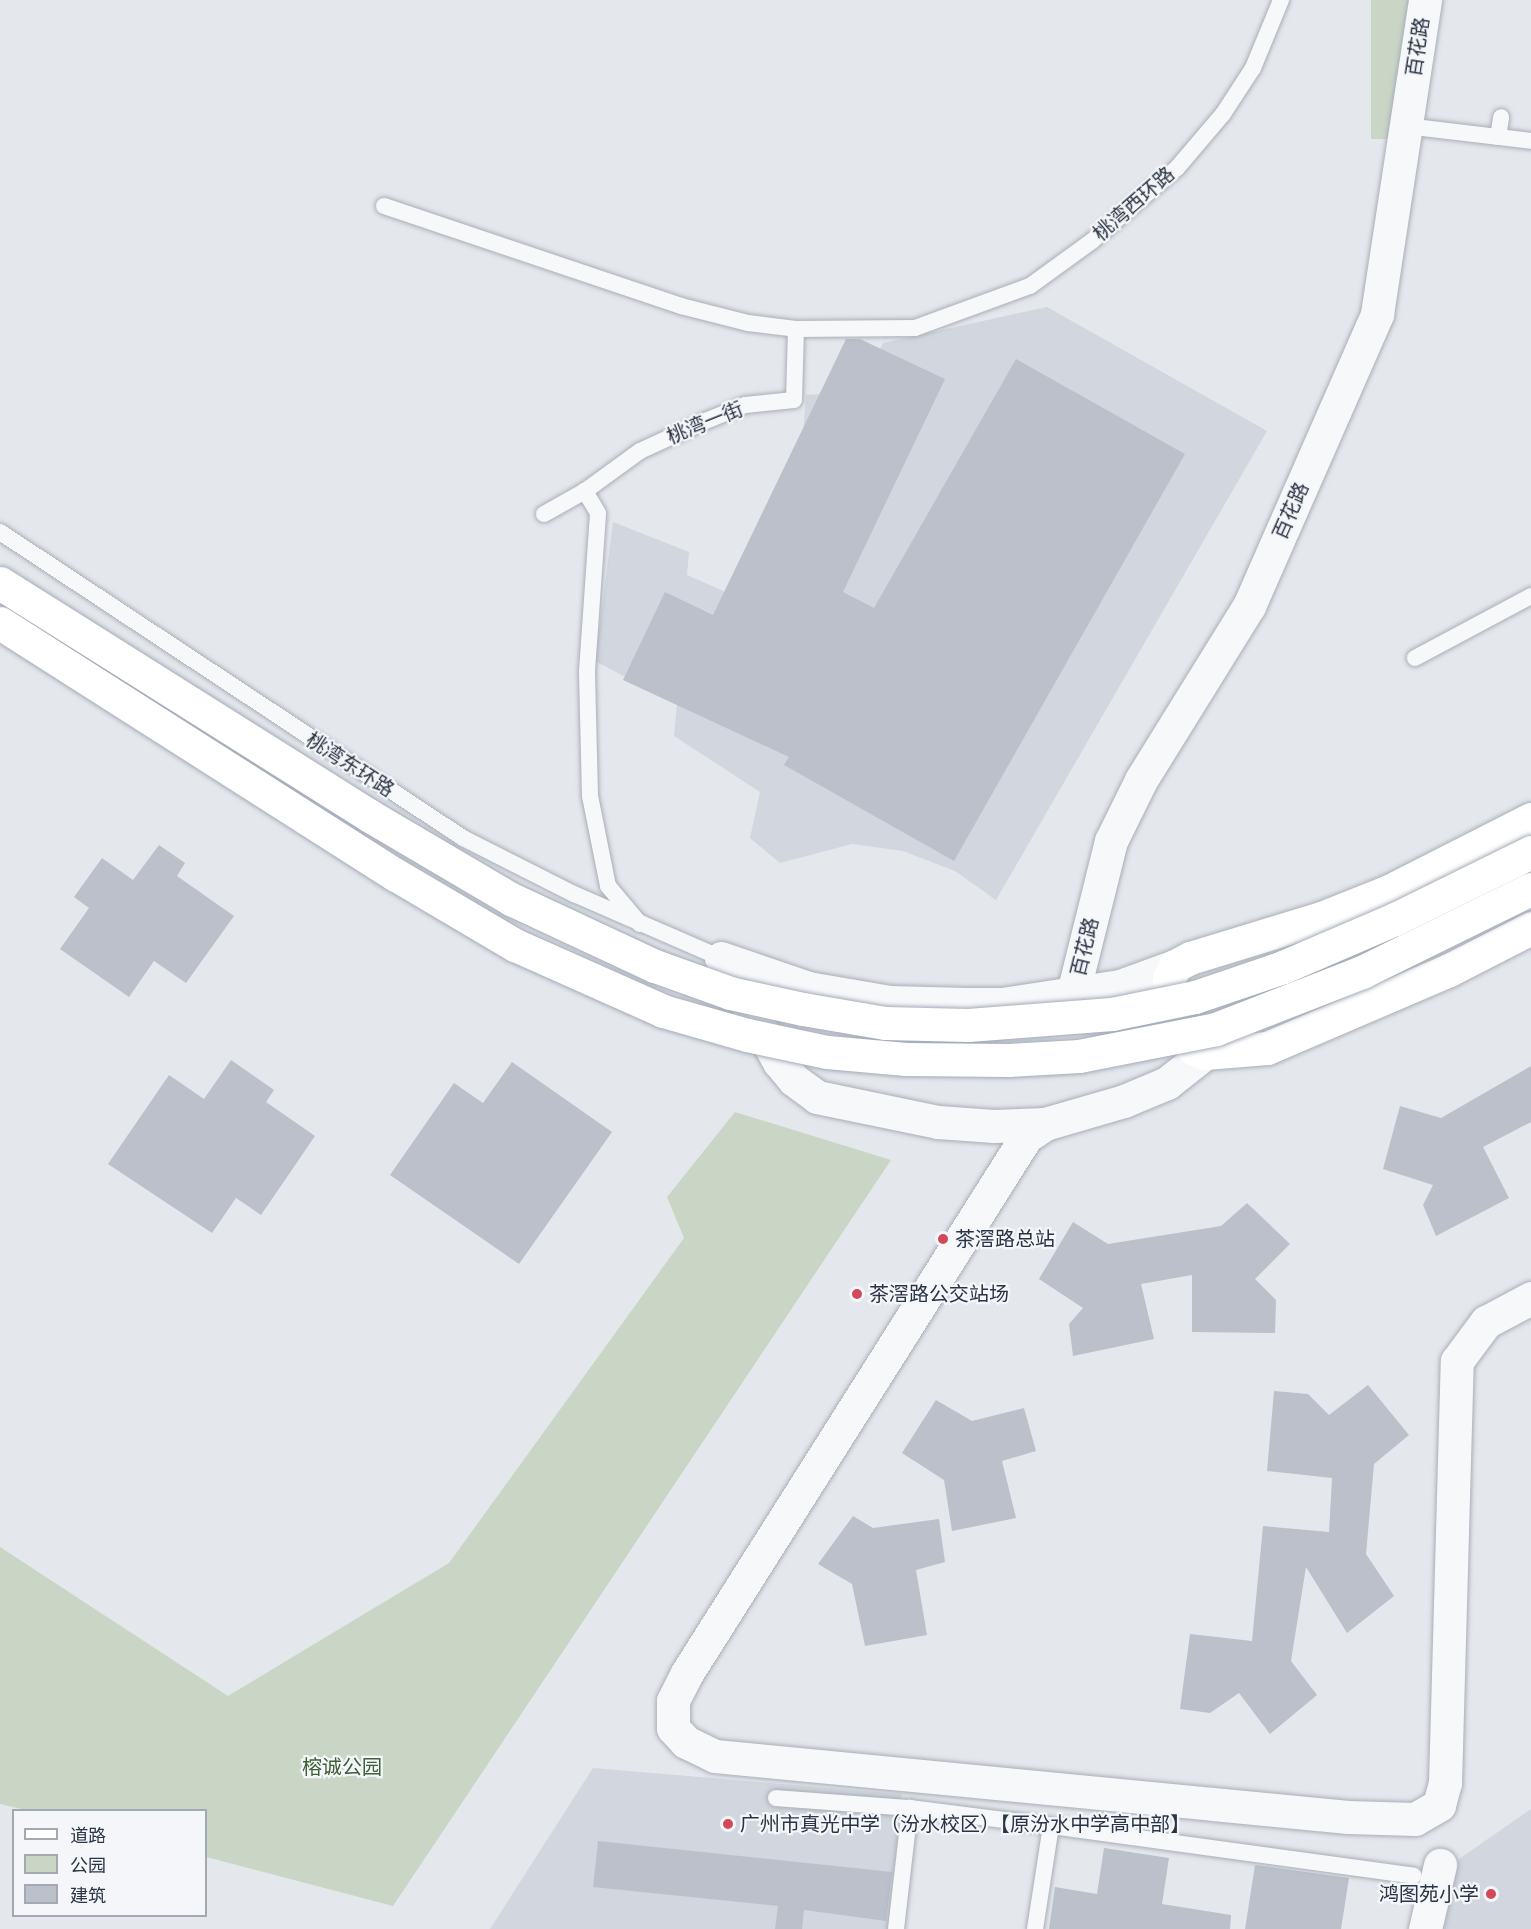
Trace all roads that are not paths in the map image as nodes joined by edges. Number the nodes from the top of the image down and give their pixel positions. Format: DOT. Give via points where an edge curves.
graph roads {
  1 [pos="1281,0"];
  2 [pos="1425,0"];
  3 [pos="1501,117"];
  4 [pos="1406,126"];
  5 [pos="1498,137"];
  6 [pos="1531,141"];
  7 [pos="384,206"];
  8 [pos="796,329"];
  9 [pos="585,491"];
  10 [pos="544,514"];
  11 [pos="0,532"];
  12 [pos="0,583"];
  13 [pos="1531,596"];
  14 [pos="0,623"];
  15 [pos="1415,658"];
  16 [pos="1531,819"];
  17 [pos="1531,852"];
  18 [pos="1531,889"];
  19 [pos="640,924"];
  20 [pos="1531,928"];
  21 [pos="721,958"];
  22 [pos="1175,966"];
  23 [pos="1073,993"];
  24 [pos="890,1002"];
  25 [pos="1205,1053"];
  26 [pos="837,1102"];
  27 [pos="1045,1124"];
  28 [pos="1531,1298"];
  29 [pos="776,1798"];
  30 [pos="910,1808"];
  31 [pos="1051,1826"];
  32 [pos="1427,1871"];
  33 [pos="896,1929"];
  34 [pos="1035,1929"];
  35 [pos="1425,1929"];
  1 -- 8 [label="lane, 桃湾西环路" via="1254,68 1223,114 1177,168 1092,241 1030,286 915,328"];
  2 -- 4 [label="street, 百花路"];
  3 -- 5 [label="lane"];
  4 -- 5 [label="lane"];
  4 -- 23 [label="street, 百花路" via="1377,314 1249,606 1141,780 1111,841"];
  5 -- 6 [label="lane"];
  7 -- 8 [label="lane" via="681,306 748,323"];
  8 -- 9 [label="lane, 桃湾一街" via="794,400 745,405 703,422 640,451"];
  9 -- 10 [label="lane, 桃湾一街"];
  9 -- 19 [label="lane" via="598,513 587,671 590,796 608,886"];
  11 -- 19 [label="lane, 桃湾东环路" via="463,837"];
  12 -- 17 [label="main road, bridge" via="370,816 511,899 655,966 730,993 803,1010 885,1023 978,1024 1112,1014 1195,997 1293,963"];
  13 -- 15 [label="lane"];
  14 -- 18 [label="main road, bridge" via="515,945 663,1011 827,1052 906,1059 1008,1060 1079,1056 1205,1031 1282,1006 1362,972"];
  16 -- 22 [label="main road" via="1389,891"];
  19 -- 21 [label="lane, 桃湾东环路"];
  20 -- 25 [label="main road" via="1315,1030 1267,1048"];
  21 -- 24 [label="street" via="808,988"];
  21 -- 26 [label="street" via="758,1017 779,1062 794,1080 817,1097"];
  22 -- 23 [label="street" via="1120,986"];
  22 -- 25 [label="main road" via="1169,979 1169,1004 1175,1027 1193,1047"];
  23 -- 24 [label="street" via="1002,1004"];
  24 -- 26 [label="street" via="832,1004 810,1022 804,1039 807,1068 817,1086"];
  25 -- 27 [label="street" via="1167,1083 1124,1101"];
  26 -- 27 [label="street" via="938,1122"];
  27 -- 28 [label="street" via="1026,1137 991,1188 673,1701 673,1728 686,1742 715,1756 1336,1816 1415,1819 1439,1805 1445,1782 1457,1362 1486,1322"];
  29 -- 30 [label="lane"];
  30 -- 31 [label="lane"];
  30 -- 33 [label="lane"];
  31 -- 32 [label="lane"];
  31 -- 34 [label="lane"];
  32 -- 35 [label="street"];
}
